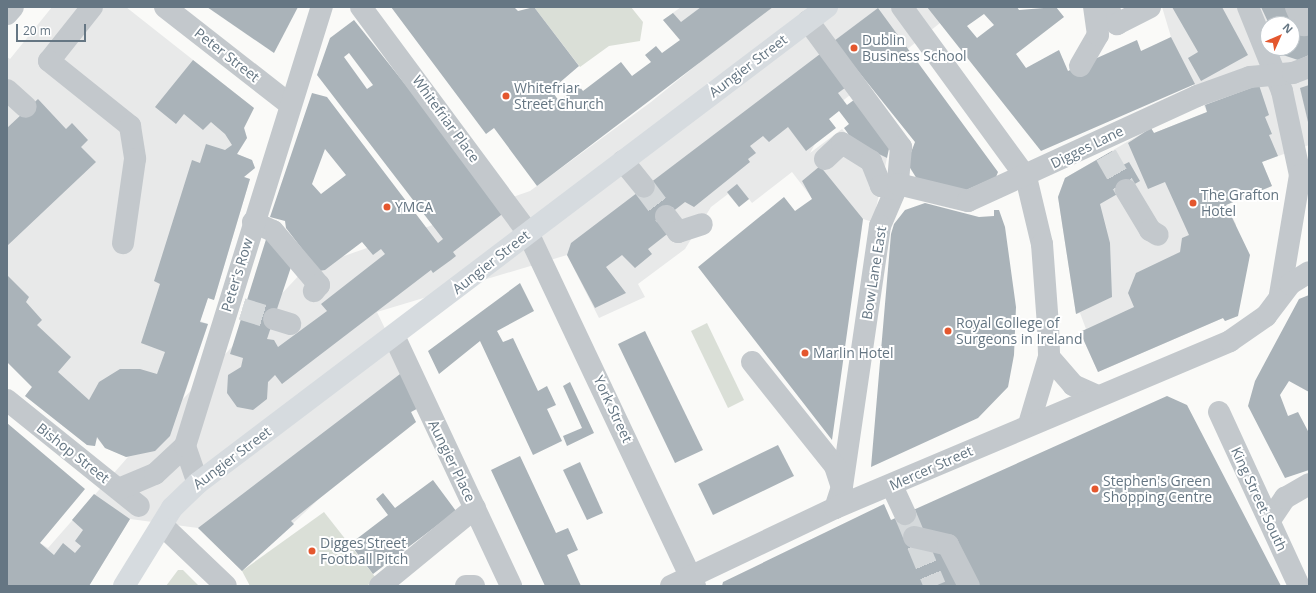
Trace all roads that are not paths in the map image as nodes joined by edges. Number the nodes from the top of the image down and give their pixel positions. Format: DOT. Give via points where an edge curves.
graph roads {
  1 [pos="13,7"];
  2 [pos="92,7"];
  3 [pos="165,7"];
  4 [pos="322,7"];
  5 [pos="361,7"];
  6 [pos="827,7"];
  7 [pos="902,7"];
  8 [pos="1094,7"];
  9 [pos="1107,7"];
  10 [pos="1248,7"];
  11 [pos="1296,7"];
  12 [pos="1154,9"];
  13 [pos="7,14"];
  14 [pos="808,21"];
  15 [pos="1309,23"];
  16 [pos="1080,66"];
  17 [pos="1309,67"];
  18 [pos="1276,74"];
  19 [pos="7,90"];
  20 [pos="289,104"];
  21 [pos="26,107"];
  22 [pos="825,159"];
  23 [pos="623,161"];
  24 [pos="1026,177"];
  25 [pos="896,186"];
  26 [pos="644,187"];
  27 [pos="1126,190"];
  28 [pos="666,216"];
  29 [pos="253,222"];
  30 [pos="702,224"];
  31 [pos="528,233"];
  32 [pos="1158,235"];
  33 [pos="123,243"];
  34 [pos="1309,272"];
  35 [pos="314,291"];
  36 [pos="1280,295"];
  37 [pos="394,336"];
  38 [pos="1049,357"];
  39 [pos="752,362"];
  40 [pos="1098,396"];
  41 [pos="7,400"];
  42 [pos="1219,412"];
  43 [pos="1029,424"];
  44 [pos="185,446"];
  45 [pos="198,483"];
  46 [pos="1307,485"];
  47 [pos="892,486"];
  48 [pos="842,487"];
  49 [pos="119,489"];
  50 [pos="139,506"];
  51 [pos="475,508"];
  52 [pos="835,508"];
  53 [pos="905,514"];
  54 [pos="1270,520"];
  55 [pos="162,525"];
  56 [pos="914,537"];
  57 [pos="692,581"];
  58 [pos="124,586"];
  59 [pos="226,586"];
  60 [pos="380,586"];
  61 [pos="466,586"];
  62 [pos="474,586"];
  63 [pos="511,586"];
  64 [pos="671,586"];
  65 [pos="969,586"];
  66 [pos="1300,586"];
  1 -- 13 [label="street"];
  2 -- 33 [label="street" via="49,61 130,126 136,159"];
  3 -- 20 [label="street, Peter Street"];
  4 -- 20 [label="street, Peter's Row"];
  5 -- 31 [label="street, Whitefriar Place"];
  6 -- 14 [label="main road, Aungier Street"];
  7 -- 24 [label="street"];
  8 -- 16 [label="street" via="1098,35"];
  9 -- 12 [label="street" via="1117,24"];
  10 -- 18 [label="street"];
  11 -- 15 [label="street" via="1304,25"];
  14 -- 23 [label="main road, Aungier Street"];
  14 -- 25 [label="street, Bow Lane East" via="901,147"];
  17 -- 18 [label="street, Digges Lane" via="1293,73"];
  18 -- 24 [label="street, Digges Lane" via="1250,77 1197,96 1103,148"];
  18 -- 36 [label="street" via="1300,175"];
  19 -- 21 [label="street"];
  20 -- 29 [label="street, Peter's Row"];
  22 -- 25 [label="street, Digges Lane" via="842,143 872,161 881,186"];
  23 -- 26 [label="street"];
  23 -- 31 [label="main road, Aungier Street"];
  24 -- 25 [label="street, Digges Lane" via="968,201"];
  24 -- 38 [label="street" via="1042,244 1048,292"];
  25 -- 48 [label="street, Bow Lane East" via="880,226"];
  27 -- 32 [label="street" via="1150,230"];
  28 -- 30 [label="street" via="678,232"];
  29 -- 35 [label="street" via="274,231 319,286"];
  29 -- 44 [label="street, Peter's Row" via="235,307"];
  31 -- 37 [label="main road, Aungier Street"];
  31 -- 57 [label="street, York Street"];
  34 -- 36 [label="street"];
  36 -- 40 [label="street, Mercer Street" via="1266,316 1247,332"];
  37 -- 45 [label="main road, Aungier Street"];
  37 -- 51 [label="street, Aungier Place"];
  38 -- 40 [label="street" via="1073,385"];
  38 -- 43 [label="street"];
  39 -- 48 [label="street" via="835,466"];
  40 -- 43 [label="street, Mercer Street"];
  41 -- 49 [label="street, Bishop Street"];
  42 -- 54 [label="street, King Street South"];
  43 -- 47 [label="street, Mercer Street"];
  44 -- 45 [label="street"];
  44 -- 49 [label="street" via="155,474"];
  45 -- 55 [label="main road, Aungier Street" via="172,508"];
  46 -- 54 [label="street" via="1285,498"];
  47 -- 52 [label="street, Mercer Street"];
  47 -- 53 [label="street"];
  48 -- 52 [label="street, Bow Lane East"];
  49 -- 50 [label="street, Bishop Street"];
  51 -- 60 [label="street"];
  51 -- 63 [label="street, Aungier Place"];
  52 -- 57 [label="street, Mercer Street"];
  54 -- 66 [label="street, King Street South"];
  55 -- 58 [label="main road, Aungier Street"];
  55 -- 59 [label="street"];
  56 -- 65 [label="street" via="948,545"];
  57 -- 64 [label="street, Mercer Street"];
  61 -- 62 [label="street"];
}
